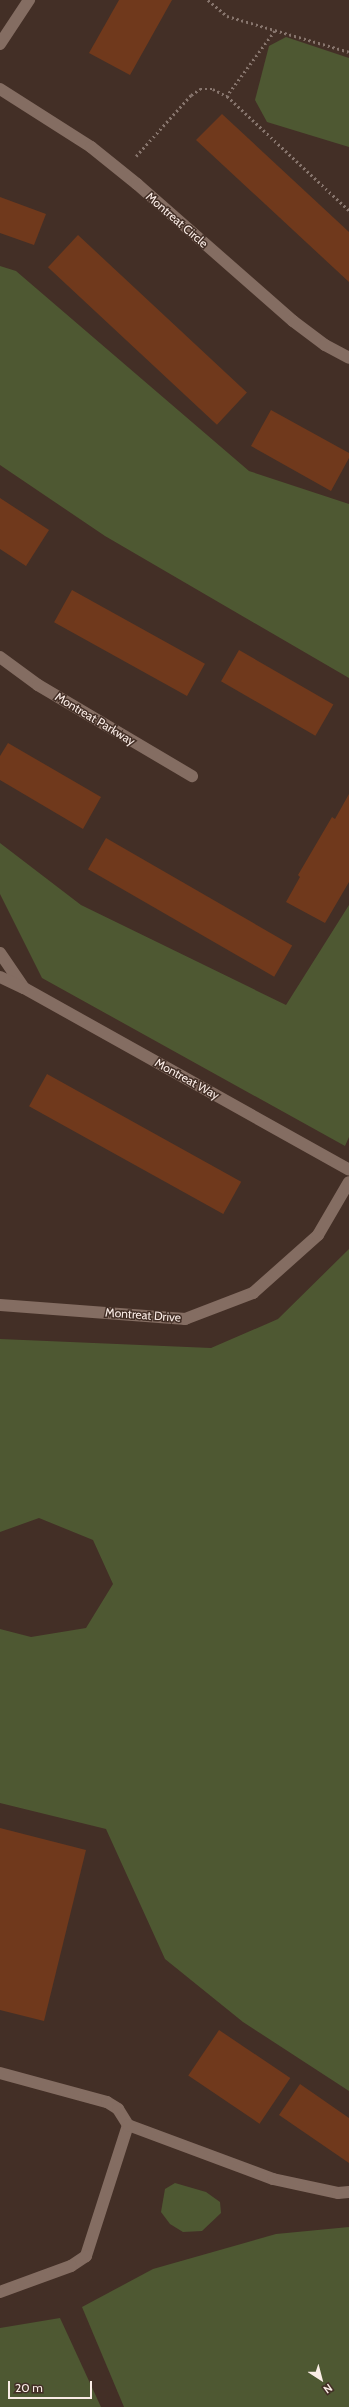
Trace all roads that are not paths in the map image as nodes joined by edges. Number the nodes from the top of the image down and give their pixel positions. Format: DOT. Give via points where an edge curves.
graph roads {
  1 [pos="29,0"];
  2 [pos="0,44"];
  3 [pos="0,89"];
  4 [pos="349,358"];
  5 [pos="0,657"];
  6 [pos="192,776"];
  7 [pos="0,953"];
  8 [pos="0,977"];
  9 [pos="24,988"];
  10 [pos="349,1170"];
  11 [pos="349,1182"];
  12 [pos="0,1305"];
  13 [pos="0,2073"];
  14 [pos="128,2125"];
  15 [pos="349,2192"];
  16 [pos="0,2292"];
  1 -- 2 [label="street"];
  3 -- 4 [label="street, Montreat Circle" via="90,147 293,321 325,345"];
  5 -- 6 [label="street, Montreat Parkway" via="38,685"];
  7 -- 9 [label="street, Montreat Way"];
  8 -- 9 [label="street, Montreat Way"];
  9 -- 10 [label="street, Montreat Way"];
  11 -- 12 [label="street, Montreat Drive" via="318,1236 253,1293 185,1319"];
  13 -- 14 [label="street" via="107,2102 118,2109"];
  14 -- 15 [label="street" via="273,2179 338,2193"];
  14 -- 16 [label="street" via="86,2256 71,2266"];
}
